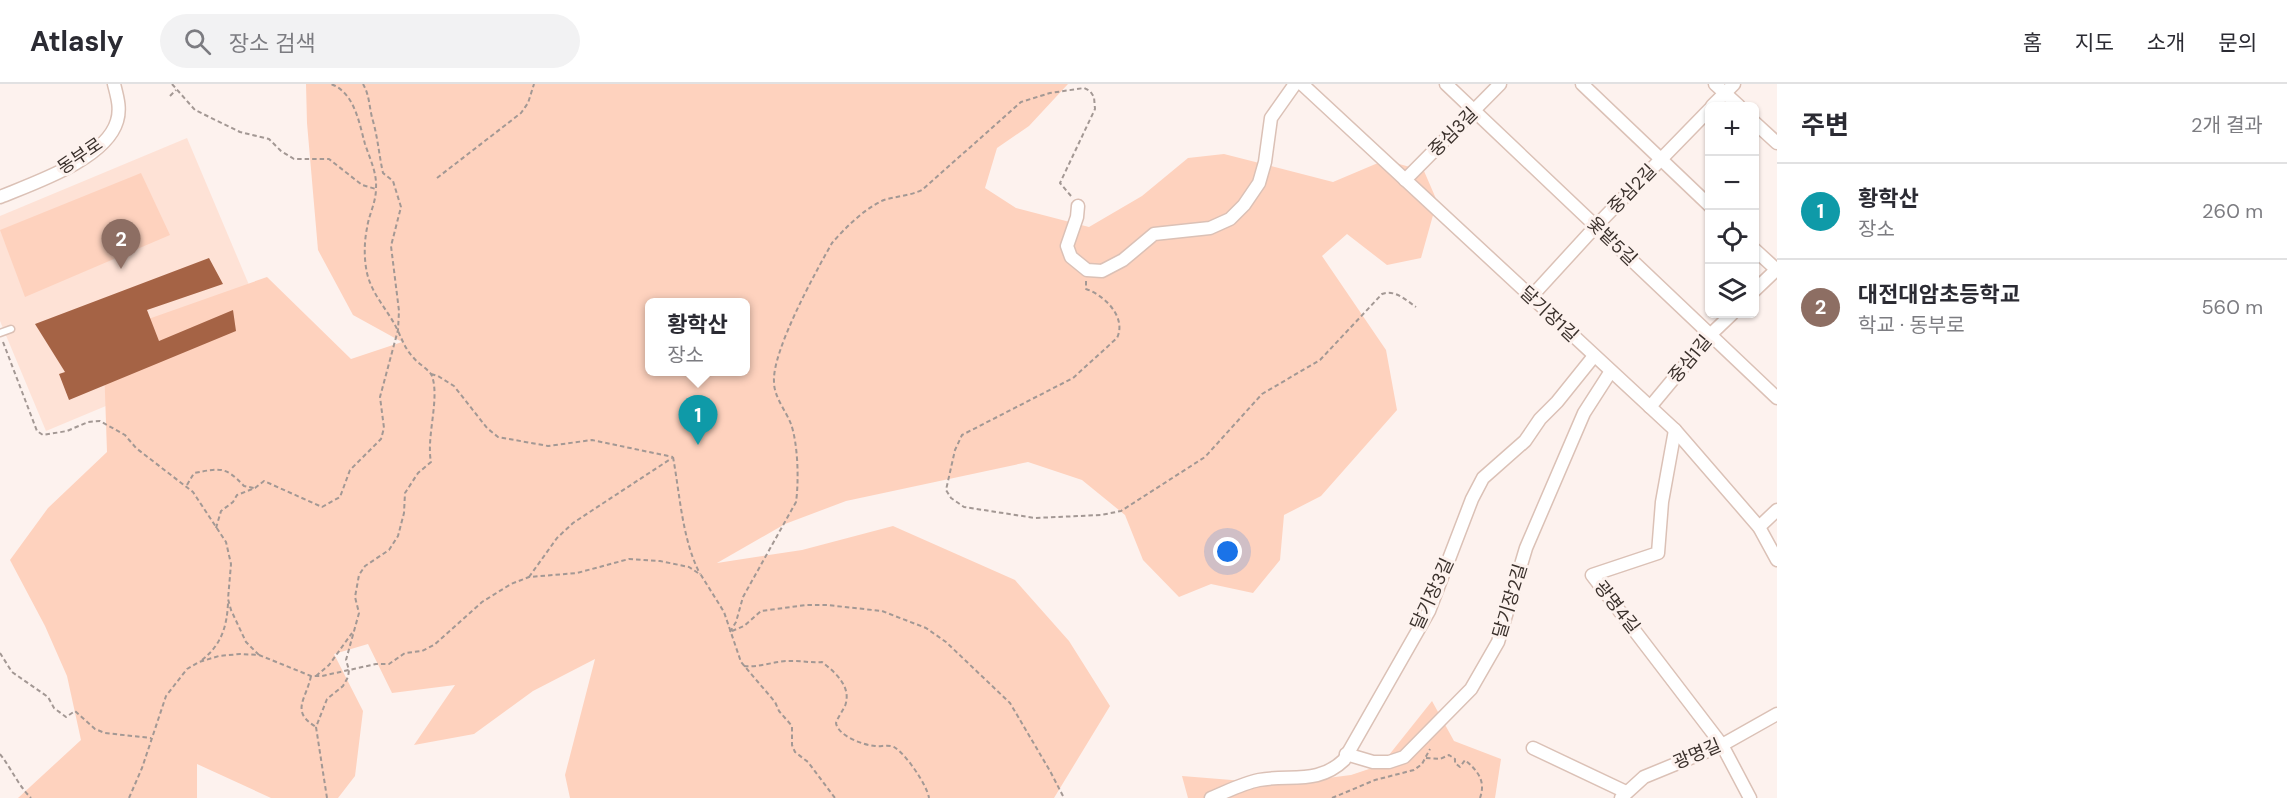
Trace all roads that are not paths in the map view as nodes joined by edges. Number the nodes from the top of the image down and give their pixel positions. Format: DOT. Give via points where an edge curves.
graph roads {
  1 [pos="114,84"];
  2 [pos="1295,84"];
  3 [pos="1302,84"];
  4 [pos="1446,84"];
  5 [pos="1500,84"];
  6 [pos="1582,84"];
  7 [pos="1715,84"];
  8 [pos="1729,89"];
  9 [pos="1717,102"];
  10 [pos="1737,102"];
  11 [pos="1474,110"];
  12 [pos="1705,114"];
  13 [pos="1759,126"];
  14 [pos="1777,143"];
  15 [pos="1660,159"];
  16 [pos="1405,180"];
  17 [pos="0,197"];
  18 [pos="1705,201"];
  19 [pos="1078,206"];
  20 [pos="1596,226"];
  21 [pos="1759,253"];
  22 [pos="1777,270"];
  23 [pos="1759,287"];
  24 [pos="1531,297"];
  25 [pos="1727,318"];
  26 [pos="11,329"];
  27 [pos="0,333"];
  28 [pos="1710,335"];
  29 [pos="1594,356"];
  30 [pos="1611,371"];
  31 [pos="1777,398"];
  32 [pos="1650,407"];
  33 [pos="1675,430"];
  34 [pos="1777,510"];
  35 [pos="1759,527"];
  36 [pos="1777,560"];
  37 [pos="1777,714"];
  38 [pos="1722,745"];
  39 [pos="1533,748"];
  40 [pos="1346,754"];
  41 [pos="1623,795"];
  42 [pos="1211,798"];
  43 [pos="1750,798"];
  1 -- 17 [label="street, 동부로" via="118,119 103,143 61,172"];
  2 -- 19 [label="street" via="1271,118 1259,183 1230,219 1210,228 1154,234 1123,260 1102,271 1087,270 1071,257 1067,246"];
  3 -- 16 [label="street, 달기장1길"];
  4 -- 11 [label="street, 옻밭5길"];
  5 -- 11 [label="street, 중심3길"];
  6 -- 15 [label="street"];
  7 -- 8 [label="street"];
  8 -- 9 [label="street, 중심2길"];
  8 -- 10 [label="street"];
  11 -- 16 [label="street, 중심3길"];
  11 -- 20 [label="street, 옻밭5길"];
  12 -- 15 [label="street, 중심2길"];
  13 -- 14 [label="street"];
  15 -- 18 [label="street"];
  15 -- 20 [label="street, 중심2길"];
  16 -- 24 [label="street, 달기장1길"];
  20 -- 24 [label="street, 중심2길"];
  20 -- 28 [label="street, 옻밭5길"];
  21 -- 22 [label="street"];
  22 -- 23 [label="street"];
  24 -- 29 [label="street, 달기장1길"];
  25 -- 28 [label="street, 중심1길"];
  26 -- 27 [label="lane"];
  28 -- 31 [label="street, 옻밭5길"];
  28 -- 32 [label="street, 중심1길"];
  29 -- 30 [label="street, 달기장1길"];
  29 -- 40 [label="street, 달기장3길" via="1525,441 1483,478 1429,611"];
  30 -- 32 [label="street, 달기장1길"];
  30 -- 40 [label="street, 달기장2길" via="1584,412 1526,548 1498,642 1471,689 1404,757 1373,762"];
  32 -- 33 [label="street, 달기장1길"];
  33 -- 35 [label="street, 달기장1길"];
  33 -- 38 [label="street, 광명4길" via="1662,502 1658,553 1592,574"];
  34 -- 35 [label="street"];
  35 -- 36 [label="street, 달기장1길"];
  37 -- 38 [label="street, 광명길"];
  38 -- 41 [label="street, 광명길" via="1644,777"];
  38 -- 43 [label="street, 광명4길"];
  39 -- 41 [label="street"];
  40 -- 42 [label="street, 달기장3길" via="1334,769 1303,778 1259,780"];
}
